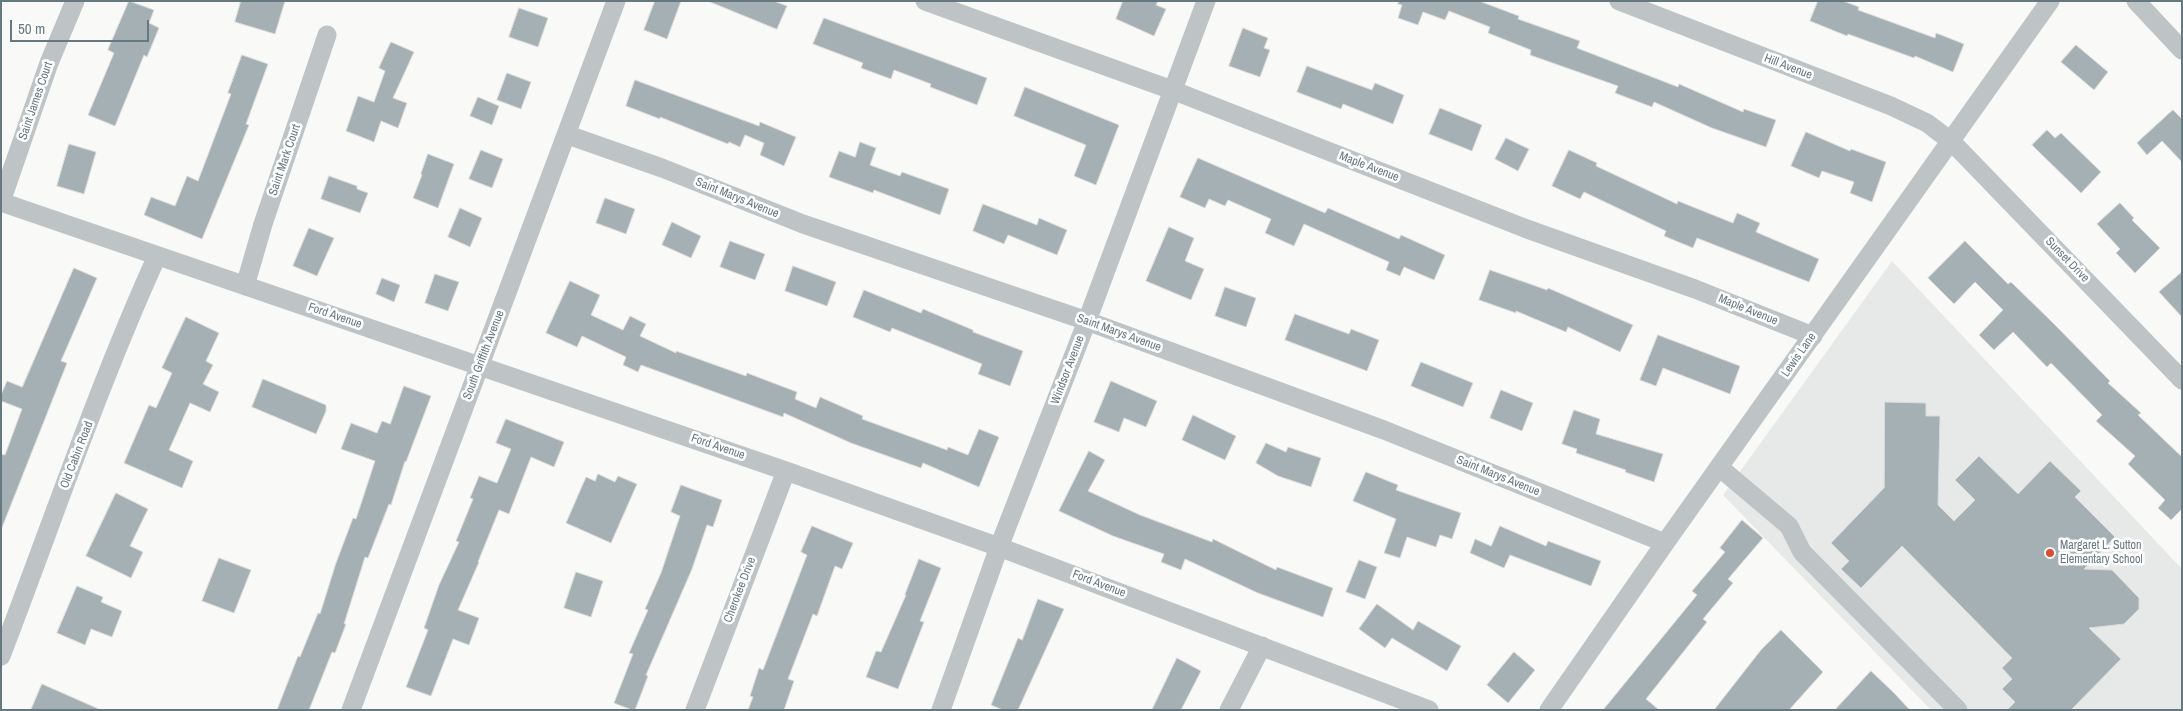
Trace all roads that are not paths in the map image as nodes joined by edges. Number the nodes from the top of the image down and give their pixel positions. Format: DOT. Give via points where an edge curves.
graph roads {
  1 [pos="75,1"];
  2 [pos="616,1"];
  3 [pos="924,1"];
  4 [pos="1206,1"];
  5 [pos="1619,1"];
  6 [pos="2050,1"];
  7 [pos="2136,1"];
  8 [pos="327,35"];
  9 [pos="2182,50"];
  10 [pos="1172,90"];
  11 [pos="568,135"];
  12 [pos="1952,142"];
  13 [pos="1,202"];
  14 [pos="157,256"];
  15 [pos="245,286"];
  16 [pos="1087,321"];
  17 [pos="1813,336"];
  18 [pos="480,365"];
  19 [pos="2182,380"];
  20 [pos="1719,467"];
  21 [pos="786,471"];
  22 [pos="1665,542"];
  23 [pos="999,547"];
  24 [pos="1262,646"];
  25 [pos="1,656"];
  26 [pos="352,710"];
  27 [pos="695,710"];
  28 [pos="941,710"];
  29 [pos="1229,710"];
  30 [pos="1429,710"];
  31 [pos="1549,710"];
  32 [pos="1958,710"];
  1 -- 13 [label="street, Saint James Court" via="49,63"];
  2 -- 11 [label="street, South Griffith Avenue"];
  3 -- 10 [label="street, Maple Avenue"];
  4 -- 10 [label="street, Windsor Avenue"];
  5 -- 12 [label="street, Hill Avenue" via="1891,106 1927,123"];
  6 -- 12 [label="street, Lewis Lane"];
  7 -- 9 [label="street"];
  8 -- 15 [label="street, Saint Mark Court"];
  10 -- 16 [label="street, Windsor Avenue"];
  10 -- 17 [label="street, Maple Avenue"];
  11 -- 16 [label="street, Saint Marys Avenue" via="803,224"];
  11 -- 18 [label="street, South Griffith Avenue"];
  12 -- 17 [label="street, Lewis Lane"];
  12 -- 19 [label="street, Sunset Drive"];
  13 -- 14 [label="street, Ford Avenue"];
  14 -- 15 [label="street, Ford Avenue"];
  14 -- 25 [label="street, Old Cabin Road" via="83,438"];
  15 -- 18 [label="street, Ford Avenue"];
  16 -- 22 [label="street, Saint Marys Avenue" via="1384,430"];
  16 -- 23 [label="street, Windsor Avenue"];
  17 -- 20 [label="street, Lewis Lane"];
  18 -- 21 [label="street, Ford Avenue"];
  18 -- 26 [label="street, South Griffith Avenue"];
  20 -- 22 [label="street, Lewis Lane"];
  20 -- 32 [label="street" via="1790,526 1802,552"];
  21 -- 23 [label="street, Ford Avenue"];
  21 -- 27 [label="street, Cherokee Drive"];
  22 -- 31 [label="street, Lewis Lane"];
  23 -- 24 [label="street, Ford Avenue"];
  23 -- 28 [label="street, Windsor Avenue"];
  24 -- 29 [label="street"];
  24 -- 30 [label="street, Ford Avenue"];
}
